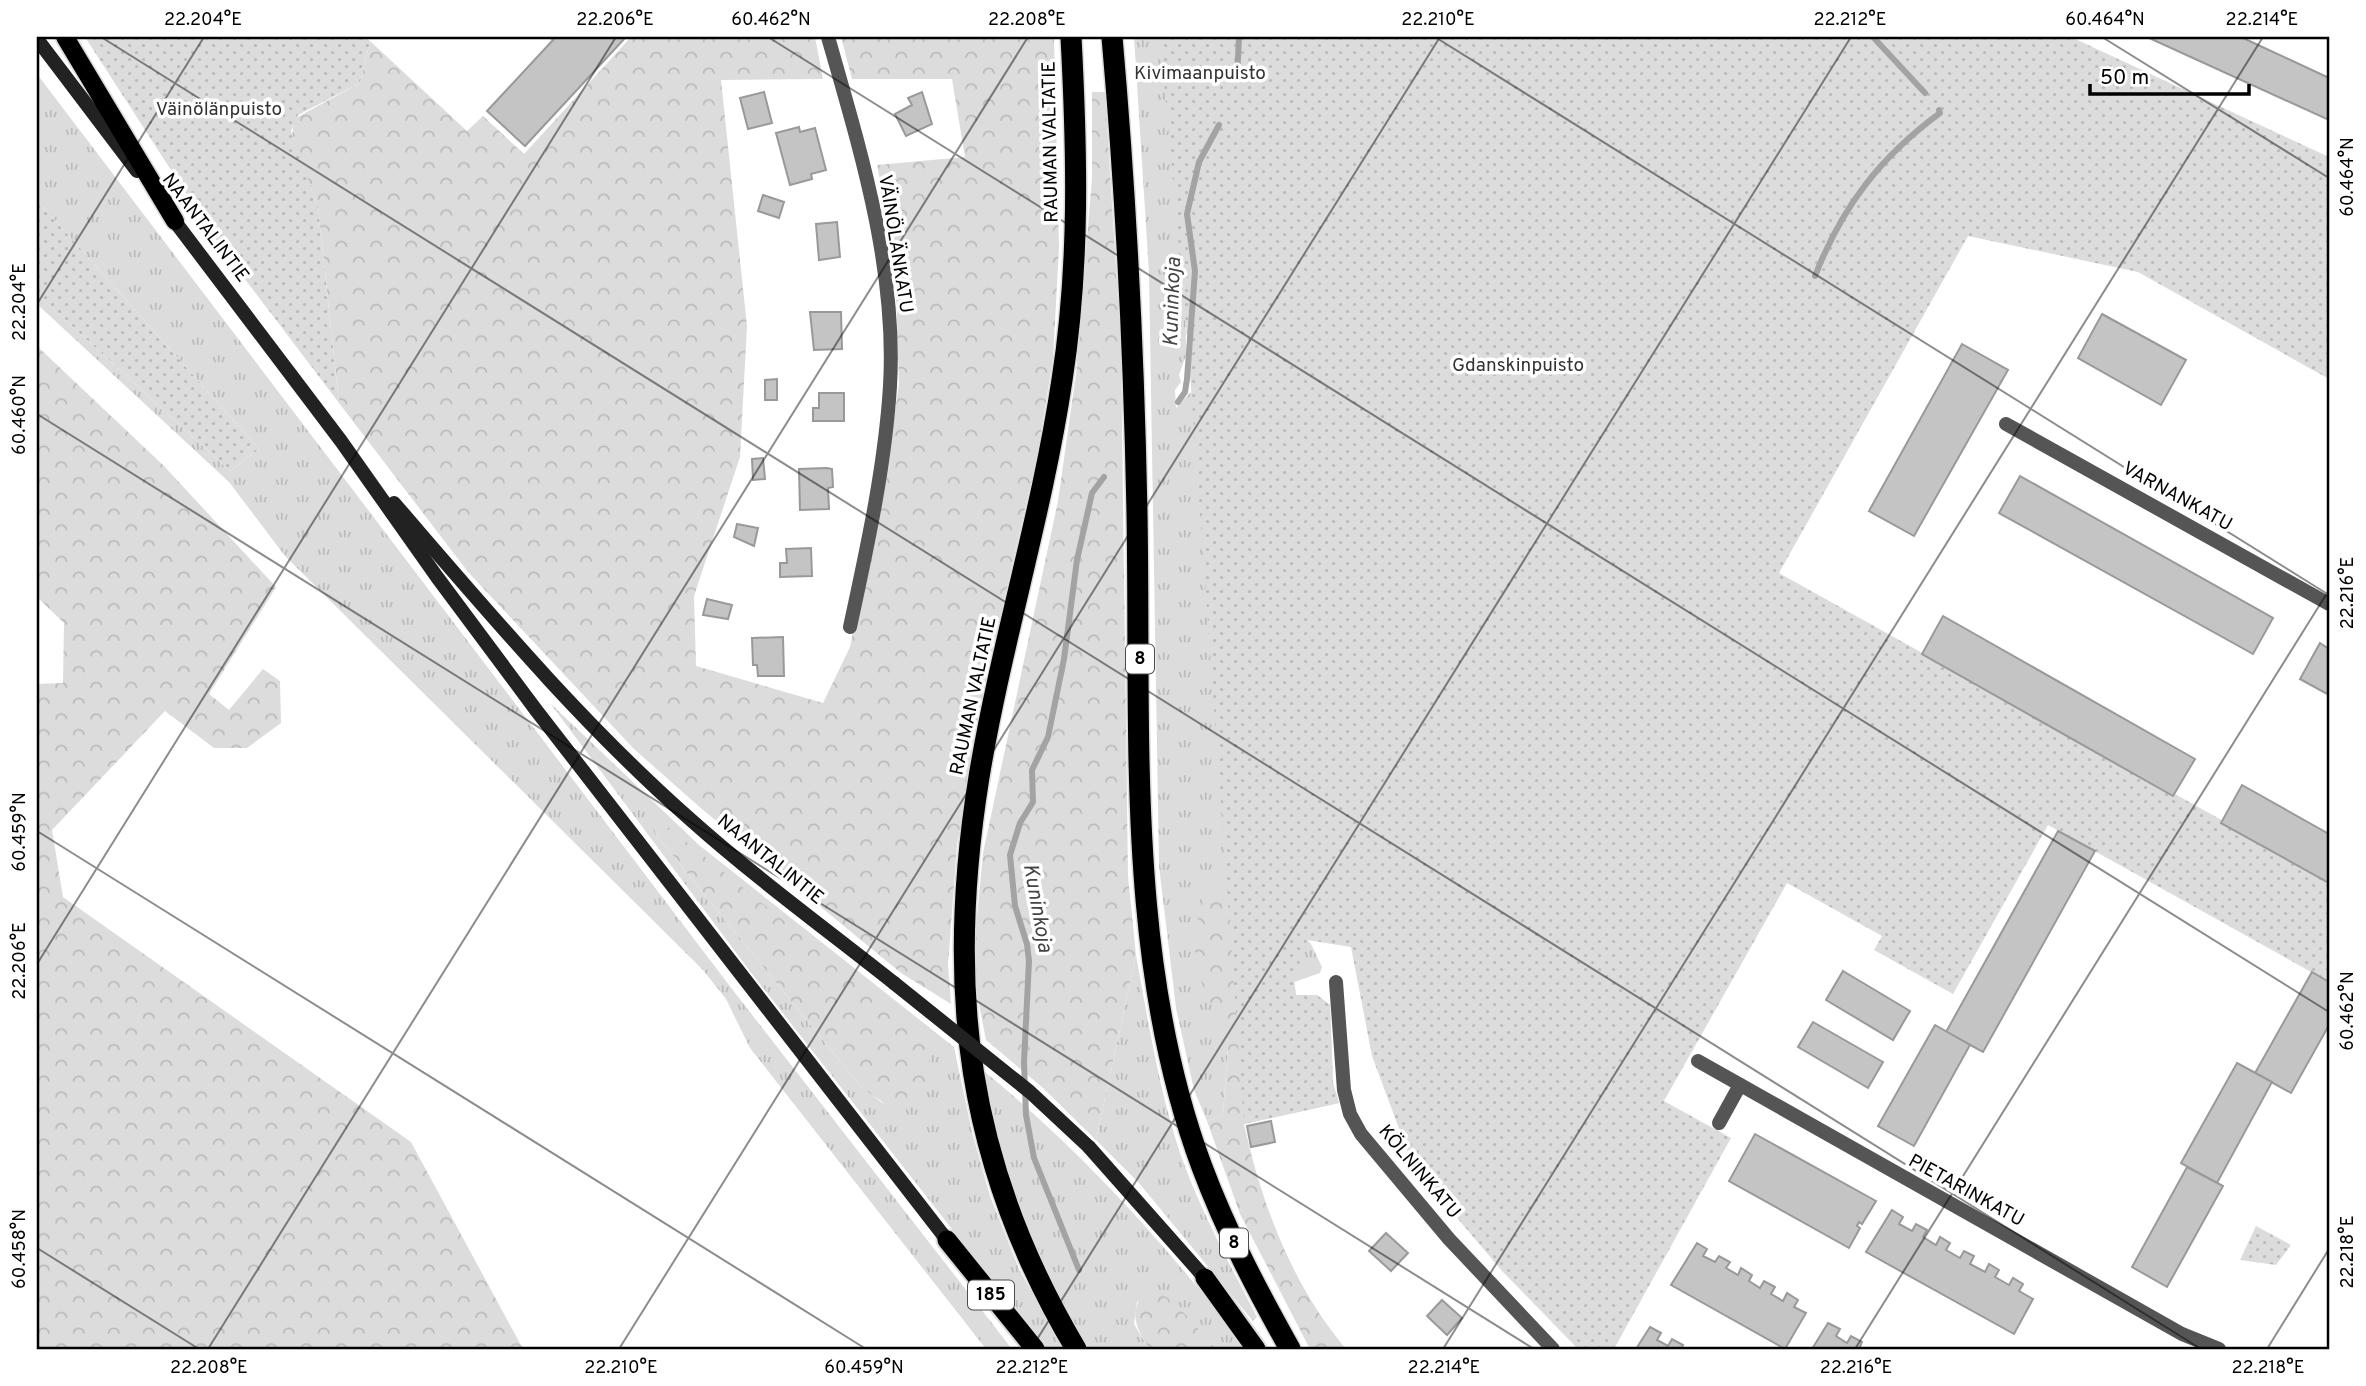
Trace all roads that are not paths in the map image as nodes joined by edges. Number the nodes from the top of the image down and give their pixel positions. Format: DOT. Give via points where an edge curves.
graph roads {
  1 [pos="65,37"];
  2 [pos="828,37"];
  3 [pos="1071,37"];
  4 [pos="1112,37"];
  5 [pos="37,40"];
  6 [pos="175,221"];
  7 [pos="2007,424"];
  8 [pos="341,441"];
  9 [pos="2329,604"];
  10 [pos="850,627"];
  11 [pos="1336,982"];
  12 [pos="1699,1061"];
  13 [pos="1740,1085"];
  14 [pos="1719,1123"];
  15 [pos="947,1240"];
  16 [pos="1205,1278"];
  17 [pos="1035,1349"];
  18 [pos="1076,1349"];
  19 [pos="1256,1349"];
  20 [pos="1290,1349"];
  21 [pos="1553,1349"];
  22 [pos="2218,1349"];
  1 -- 6 [label="main road"];
  2 -- 10 [label="street, VÄINÖLÄNKATU" via="866,178 887,297 890,385 875,509"];
  3 -- 18 [label="highway, RAUMAN VALTATIE" via="1076,230 1063,376 980,775 969,851 963,988 983,1129 1001,1187 1028,1259"];
  4 -- 20 [label="highway, 8" via="1135,365 1145,893 1157,986 1176,1082 1202,1167 1234,1243"];
  5 -- 6 [label="main road, NAANTALINTIE / 185"];
  6 -- 8 [label="main road, NAANTALINTIE / 185"];
  7 -- 9 [label="street, VARNANKATU"];
  8 -- 15 [label="main road, NAANTALINTIE / 185" via="536,710"];
  8 -- 16 [label="main road, NAANTALINTIE / 185, bridge" via="514,643 618,751 738,860 1030,1092 1088,1147"];
  11 -- 21 [label="street, KÖLNINKATU" via="1344,1090 1361,1134 1449,1239"];
  12 -- 13 [label="street, PIETARINKATU"];
  13 -- 14 [label="street"];
  13 -- 22 [label="street, PIETARINKATU" via="2182,1334"];
  15 -- 17 [label="highway, 185"];
  16 -- 19 [label="highway, 185"];
}
